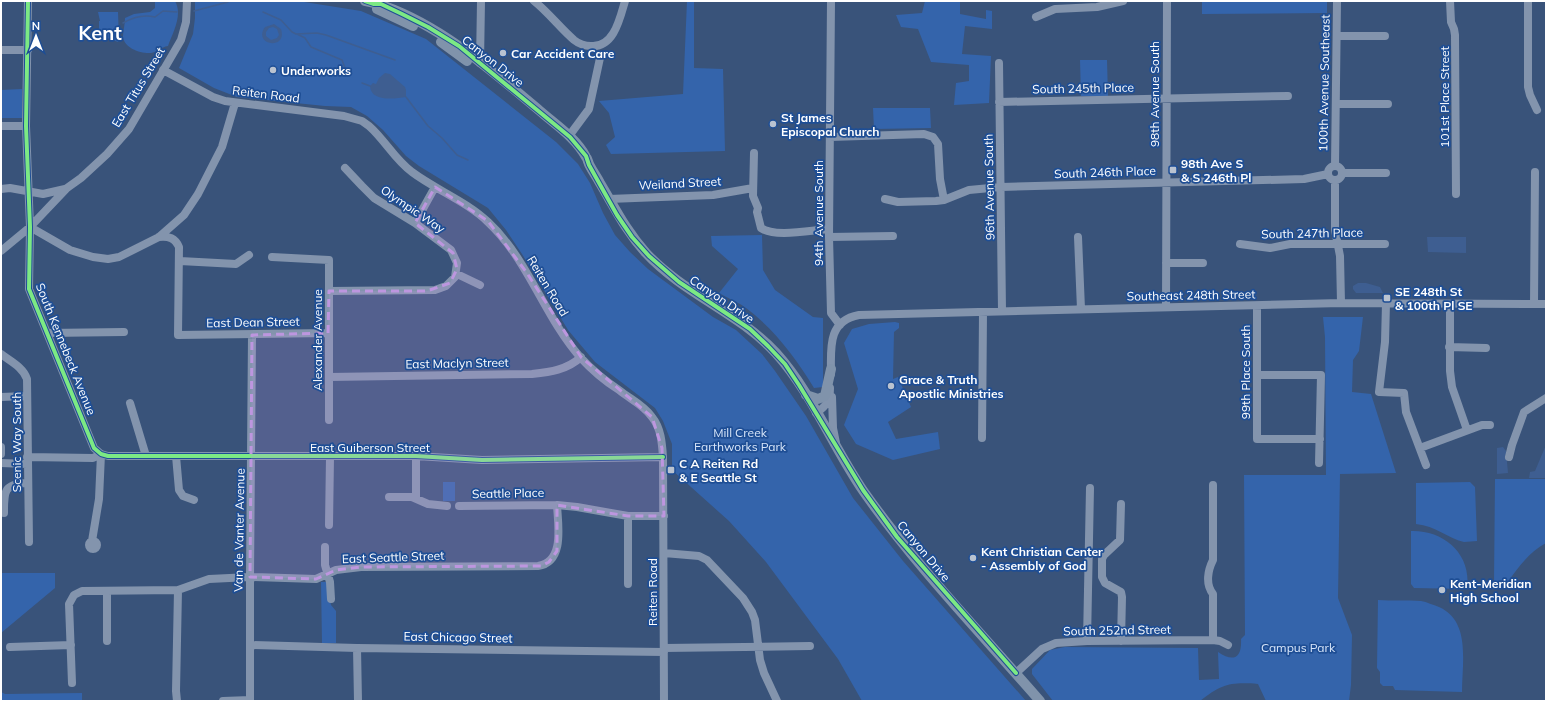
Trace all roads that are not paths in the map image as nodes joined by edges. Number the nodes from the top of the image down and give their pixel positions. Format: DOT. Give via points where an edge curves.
graph roads {
  1 [pos="28,1"];
  2 [pos="187,1"];
  3 [pos="481,1"];
  4 [pos="534,1"];
  5 [pos="624,1"];
  6 [pos="831,1"];
  7 [pos="1124,1"];
  8 [pos="1167,1"];
  9 [pos="1337,1"];
  10 [pos="1450,1"];
  11 [pos="1528,1"];
  12 [pos="372,2"];
  13 [pos="1036,17"];
  14 [pos="1337,36"];
  15 [pos="1385,36"];
  16 [pos="1,50"];
  17 [pos="28,50"];
  18 [pos="600,58"];
  19 [pos="480,62"];
  20 [pos="999,63"];
  21 [pos="163,70"];
  22 [pos="1288,96"];
  23 [pos="1166,99"];
  24 [pos="1000,102"];
  25 [pos="235,104"];
  26 [pos="1336,104"];
  27 [pos="1388,104"];
  28 [pos="1537,110"];
  29 [pos="1,126"];
  30 [pos="26,126"];
  31 [pos="569,136"];
  32 [pos="830,137"];
  33 [pos="754,153"];
  34 [pos="589,165"];
  35 [pos="1335,166"];
  36 [pos="346,168"];
  37 [pos="1535,172"];
  38 [pos="1342,173"];
  39 [pos="1386,173"];
  40 [pos="1328,174"];
  41 [pos="1334,180"];
  42 [pos="1166,182"];
  43 [pos="435,187"];
  44 [pos="1001,187"];
  45 [pos="67,188"];
  46 [pos="752,188"];
  47 [pos="1,189"];
  48 [pos="28,192"];
  49 [pos="1456,194"];
  50 [pos="609,199"];
  51 [pos="885,199"];
  52 [pos="944,200"];
  53 [pos="415,223"];
  54 [pos="30,227"];
  55 [pos="829,233"];
  56 [pos="893,236"];
  57 [pos="159,237"];
  58 [pos="1078,237"];
  59 [pos="1240,244"];
  60 [pos="1339,244"];
  61 [pos="1385,244"];
  62 [pos="1,251"];
  63 [pos="249,255"];
  64 [pos="272,257"];
  65 [pos="180,261"];
  66 [pos="1166,263"];
  67 [pos="1203,263"];
  68 [pos="457,274"];
  69 [pos="480,285"];
  70 [pos="329,291"];
  71 [pos="1341,303"];
  72 [pos="1386,303"];
  73 [pos="1450,304"];
  74 [pos="1534,304"];
  75 [pos="1546,304"];
  76 [pos="1257,306"];
  77 [pos="1166,307"];
  78 [pos="1081,309"];
  79 [pos="1002,311"];
  80 [pos="983,312"];
  81 [pos="840,325"];
  82 [pos="124,332"];
  83 [pos="47,333"];
  84 [pos="328,333"];
  85 [pos="252,335"];
  86 [pos="1449,347"];
  87 [pos="1486,348"];
  88 [pos="1,354"];
  89 [pos="581,357"];
  90 [pos="831,369"];
  91 [pos="1257,376"];
  92 [pos="329,377"];
  93 [pos="831,380"];
  94 [pos="806,395"];
  95 [pos="27,396"];
  96 [pos="1,397"];
  97 [pos="1546,398"];
  98 [pos="130,404"];
  99 [pos="816,413"];
  100 [pos="330,420"];
  101 [pos="1490,425"];
  102 [pos="1466,430"];
  103 [pos="982,438"];
  104 [pos="1320,439"];
  105 [pos="1,447"];
  106 [pos="837,448"];
  107 [pos="1420,448"];
  108 [pos="1,454"];
  109 [pos="101,454"];
  110 [pos="146,456"];
  111 [pos="176,456"];
  112 [pos="252,456"];
  113 [pos="416,456"];
  114 [pos="330,457"];
  115 [pos="663,457"];
  116 [pos="1509,457"];
  117 [pos="27,460"];
  118 [pos="1,463"];
  119 [pos="1320,463"];
  120 [pos="1426,465"];
  121 [pos="27,483"];
  122 [pos="1213,486"];
  123 [pos="1090,488"];
  124 [pos="389,497"];
  125 [pos="416,498"];
  126 [pos="194,500"];
  127 [pos="1121,504"];
  128 [pos="558,505"];
  129 [pos="447,506"];
  130 [pos="459,506"];
  131 [pos="4,513"];
  132 [pos="628,516"];
  133 [pos="664,516"];
  134 [pos="329,525"];
  135 [pos="92,541"];
  136 [pos="29,542"];
  137 [pos="325,546"];
  138 [pos="664,553"];
  139 [pos="328,574"];
  140 [pos="250,577"];
  141 [pos="628,584"];
  142 [pos="178,590"];
  143 [pos="106,591"];
  144 [pos="331,599"];
  145 [pos="1121,640"];
  146 [pos="1213,640"];
  147 [pos="107,641"];
  148 [pos="1087,641"];
  149 [pos="71,645"];
  150 [pos="251,645"];
  151 [pos="1228,645"];
  152 [pos="757,646"];
  153 [pos="810,646"];
  154 [pos="10,647"];
  155 [pos="357,648"];
  156 [pos="664,650"];
  157 [pos="1016,674"];
  158 [pos="72,683"];
  159 [pos="250,700"];
  160 [pos="177,701"];
  161 [pos="223,701"];
  162 [pos="358,701"];
  163 [pos="664,701"];
  164 [pos="777,701"];
  165 [pos="1040,701"];
  1 -- 17 [label="street, South Kennebeck Avenue"];
  2 -- 21 [label="street, East Titus Street" via="184,31"];
  3 -- 19 [label="street"];
  4 -- 5 [label="street" via="575,41 587,46 606,43 610,39"];
  6 -- 32 [label="street, 94th Avenue South"];
  7 -- 13 [label="street" via="1097,8 1055,8"];
  8 -- 23 [label="street, 98th Avenue South"];
  9 -- 14 [label="street, 100th Avenue Southeast"];
  10 -- 49 [label="street, 101st Place Street" via="1451,22 1456,36"];
  11 -- 28 [label="street" via="1528,87"];
  12 -- 19 [label="main road, Canyon Drive" via="428,27"];
  12 -- 34 [label="main road, Canyon Drive" via="378,10 431,36 457,54 559,136"];
  14 -- 15 [label="street"];
  14 -- 26 [label="street, 100th Avenue Southeast"];
  16 -- 17 [label="street"];
  17 -- 30 [label="street, South Kennebeck Avenue"];
  18 -- 31 [label="street" via="589,109"];
  19 -- 31 [label="main road, Canyon Drive"];
  20 -- 24 [label="street, 96th Avenue South"];
  21 -- 25 [label="street, Reiten Road" via="213,97"];
  21 -- 45 [label="street, East Titus Street" via="118,142"];
  22 -- 23 [label="street, South 245th Place"];
  23 -- 24 [label="street, South 245th Place"];
  23 -- 42 [label="street, 98th Avenue South"];
  24 -- 44 [label="street, 96th Avenue South"];
  25 -- 43 [label="street, Reiten Road" via="344,116 362,121 374,130 411,171"];
  25 -- 57 [label="street" via="222,147 198,194 184,215"];
  26 -- 27 [label="street"];
  26 -- 35 [label="street, 100th Avenue Southeast"];
  29 -- 30 [label="street"];
  30 -- 48 [label="street, South Kennebeck Avenue"];
  31 -- 34 [label="main road, Canyon Drive" via="586,156"];
  32 -- 52 [label="street" via="924,134 933,137 938,144"];
  32 -- 55 [label="street, 94th Avenue South"];
  33 -- 46 [label="street"];
  34 -- 50 [label="main road, Canyon Drive"];
  35 -- 38 [label="street" via="1341,169"];
  35 -- 40 [label="street" via="1329,169"];
  36 -- 53 [label="street, Olympic Way" via="374,198"];
  37 -- 74 [label="street"];
  38 -- 39 [label="street"];
  38 -- 41 [label="street" via="1339,179"];
  40 -- 41 [label="street"];
  40 -- 42 [label="street, South 246th Place" via="1304,179"];
  41 -- 60 [label="street" via="1335,230"];
  42 -- 44 [label="street, South 246th Place"];
  42 -- 66 [label="street, 98th Avenue South"];
  43 -- 53 [label="street"];
  43 -- 89 [label="street, Reiten Road" via="488,221 506,242"];
  44 -- 52 [label="street, South 246th Place" via="969,190"];
  44 -- 79 [label="street, 96th Avenue South"];
  45 -- 48 [label="street, East Titus Street" via="43,194"];
  45 -- 54 [label="street, East Titus Street"];
  46 -- 50 [label="street, Weiland Street" via="713,195"];
  46 -- 55 [label="street" via="760,225 765,231"];
  47 -- 48 [label="street, East Titus Street"];
  48 -- 54 [label="street, South Kennebeck Avenue"];
  50 -- 94 [label="main road, Canyon Drive" via="632,237 649,256 679,282 740,321 759,337 785,364"];
  51 -- 52 [label="street, South 246th Place" via="898,202"];
  53 -- 68 [label="street, Olympic Way" via="451,250 456,260"];
  54 -- 57 [label="street" via="70,250 108,259 118,257"];
  54 -- 62 [label="street, East Titus Street"];
  54 -- 83 [label="street, South Kennebeck Avenue" via="29,289"];
  55 -- 56 [label="street"];
  55 -- 81 [label="street, 94th Avenue South" via="831,313"];
  57 -- 65 [label="street" via="172,238 176,242"];
  58 -- 78 [label="street"];
  59 -- 60 [label="street, South 247th Place" via="1270,248 1290,244"];
  60 -- 61 [label="street, South 247th Place"];
  60 -- 71 [label="street"];
  63 -- 65 [label="street" via="236,264"];
  64 -- 70 [label="street, Alexander Avenue" via="329,260"];
  65 -- 85 [label="street, East Dean Street" via="178,334"];
  66 -- 67 [label="street"];
  66 -- 77 [label="street, 98th Avenue South"];
  68 -- 69 [label="street"];
  68 -- 70 [label="street" via="450,283 436,290"];
  70 -- 84 [label="street, Alexander Avenue"];
  71 -- 72 [label="street, Southeast 248th Street"];
  71 -- 76 [label="street, Southeast 248th Street"];
  72 -- 73 [label="street, Southeast 248th Street"];
  72 -- 107 [label="street" via="1385,342 1379,392 1404,392 1406,412"];
  73 -- 74 [label="street, Southeast 248th Street"];
  73 -- 86 [label="street"];
  74 -- 75 [label="street, Southeast 248th Street"];
  76 -- 77 [label="street, Southeast 248th Street"];
  76 -- 91 [label="street, 99th Place South"];
  77 -- 78 [label="street, Southeast 248th Street"];
  78 -- 79 [label="street, Southeast 248th Street"];
  79 -- 80 [label="street, Southeast 248th Street"];
  80 -- 81 [label="street, Southeast 248th Street" via="859,315 848,318"];
  80 -- 103 [label="street"];
  81 -- 90 [label="street" via="832,340"];
  82 -- 83 [label="street"];
  83 -- 109 [label="street, South Kennebeck Avenue" via="94,448"];
  84 -- 85 [label="street, East Dean Street"];
  84 -- 92 [label="street, Alexander Avenue"];
  85 -- 112 [label="street, Van de Vanter Avenue"];
  86 -- 87 [label="street"];
  86 -- 102 [label="street" via="1452,387"];
  88 -- 95 [label="street, Scenic Way South" via="25,374"];
  89 -- 92 [label="street, East Maclyn Street" via="564,368 532,374"];
  89 -- 115 [label="street, Reiten Road" via="598,374 652,417 660,433"];
  90 -- 93 [label="street"];
  90 -- 94 [label="main road" via="825,396 818,398"];
  91 -- 104 [label="street, 99th Place South" via="1257,439"];
  91 -- 104 [label="street" via="1320,375"];
  92 -- 100 [label="street, Alexander Avenue"];
  93 -- 99 [label="street" via="828,402"];
  93 -- 106 [label="street" via="832,420"];
  94 -- 99 [label="main road, Canyon Drive"];
  95 -- 96 [label="street"];
  95 -- 117 [label="street, Scenic Way South"];
  97 -- 116 [label="street" via="1524,412"];
  98 -- 110 [label="street"];
  99 -- 106 [label="main road, Canyon Drive"];
  101 -- 102 [label="street"];
  102 -- 107 [label="street"];
  104 -- 119 [label="street"];
  105 -- 108 [label="street"];
  106 -- 157 [label="main road, Canyon Drive" via="897,537"];
  107 -- 120 [label="street"];
  109 -- 110 [label="street, East Guiberson Street"];
  109 -- 117 [label="street, East Guiberson Street" via="96,458"];
  109 -- 135 [label="street" via="99,499"];
  110 -- 111 [label="street, East Guiberson Street"];
  111 -- 112 [label="street, East Guiberson Street"];
  111 -- 126 [label="street" via="179,490 183,496"];
  112 -- 114 [label="street, East Guiberson Street"];
  112 -- 140 [label="street, Van de Vanter Avenue"];
  113 -- 114 [label="street, East Guiberson Street"];
  113 -- 115 [label="street, East Guiberson Street" via="482,460"];
  113 -- 125 [label="street"];
  114 -- 134 [label="street"];
  115 -- 133 [label="street, Reiten Road"];
  117 -- 118 [label="street, East Guiberson Street"];
  117 -- 121 [label="street, Scenic Way South"];
  121 -- 131 [label="street" via="14,485 4,493"];
  121 -- 136 [label="street, Scenic Way South"];
  122 -- 146 [label="street" via="1213,560 1209,569 1209,588 1213,594"];
  123 -- 148 [label="street"];
  124 -- 125 [label="street"];
  125 -- 129 [label="street" via="428,504"];
  127 -- 145 [label="street" via="1120,540 1104,554 1102,578 1105,583 1120,592 1122,597"];
  128 -- 130 [label="street, Seattle Place"];
  128 -- 132 [label="street"];
  128 -- 139 [label="street, East Seattle Street" via="556,551 546,565 361,568 336,570"];
  132 -- 133 [label="street"];
  132 -- 141 [label="street"];
  133 -- 138 [label="street, Reiten Road"];
  137 -- 139 [label="street"];
  138 -- 152 [label="street" via="699,556 707,560 751,609 755,620"];
  138 -- 156 [label="street, Reiten Road"];
  139 -- 140 [label="street, East Seattle Street" via="316,579"];
  139 -- 144 [label="street"];
  140 -- 142 [label="street, East Seattle Street" via="209,579"];
  140 -- 150 [label="street, Van de Vanter Avenue"];
  142 -- 143 [label="street, East Seattle Street"];
  142 -- 160 [label="street"];
  143 -- 147 [label="street"];
  143 -- 149 [label="street, East Seattle Street" via="82,591 74,595 69,604"];
  145 -- 146 [label="street, South 252nd Street"];
  145 -- 148 [label="street, South 252nd Street"];
  146 -- 151 [label="street, South 252nd Street"];
  148 -- 157 [label="street, South 252nd Street" via="1050,645 1042,649"];
  149 -- 154 [label="street"];
  149 -- 158 [label="street"];
  150 -- 155 [label="street, East Chicago Street"];
  150 -- 159 [label="street, Van de Vanter Avenue"];
  152 -- 153 [label="street, East Chicago Street"];
  152 -- 156 [label="street, East Chicago Street"];
  152 -- 164 [label="street" via="762,667"];
  155 -- 156 [label="street, East Chicago Street"];
  155 -- 162 [label="street"];
  156 -- 163 [label="street, Reiten Road"];
  157 -- 165 [label="main road, Canyon Drive"];
  159 -- 161 [label="street"];
}
